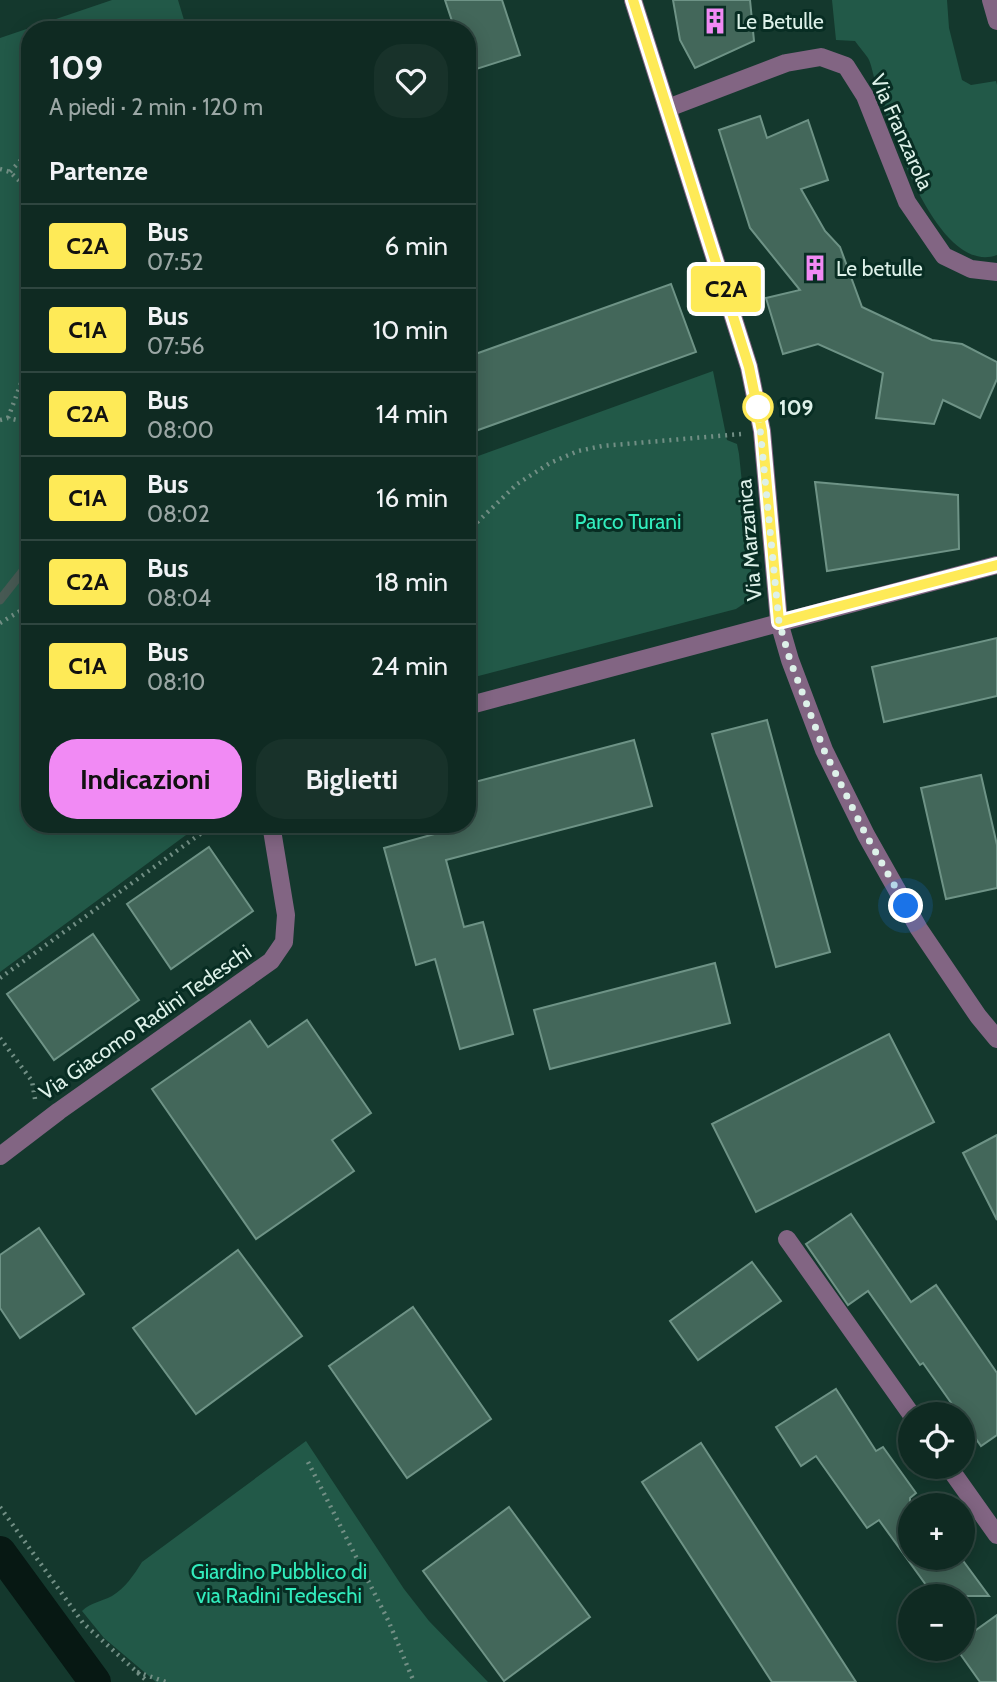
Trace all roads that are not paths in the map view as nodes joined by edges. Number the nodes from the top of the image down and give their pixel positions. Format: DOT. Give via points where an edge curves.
graph roads {
  1 [pos="633,0"];
  2 [pos="992,0"];
  3 [pos="997,21"];
  4 [pos="668,108"];
  5 [pos="997,272"];
  6 [pos="997,565"];
  7 [pos="779,622"];
  8 [pos="476,704"];
  9 [pos="272,833"];
  10 [pos="997,1039"];
  11 [pos="0,1156"];
  12 [pos="787,1239"];
  13 [pos="902,1402"];
  14 [pos="957,1479"];
  15 [pos="997,1535"];
  1 -- 4 [label="street, Via Marzanica"];
  2 -- 3 [label="street"];
  4 -- 5 [label="street, Via Franzarola" via="786,63 821,57 846,66 865,96 907,202 944,256 971,269"];
  4 -- 7 [label="street, Via Marzanica" via="749,367 762,431"];
  6 -- 7 [label="street"];
  7 -- 8 [label="street"];
  7 -- 10 [label="street, Via Marzanica" via="824,750 866,835 919,929"];
  9 -- 11 [label="street, Via Giacomo Radini Tedeschi" via="286,915 284,942 271,961"];
  12 -- 13 [label="street"];
  14 -- 15 [label="street"];
}
